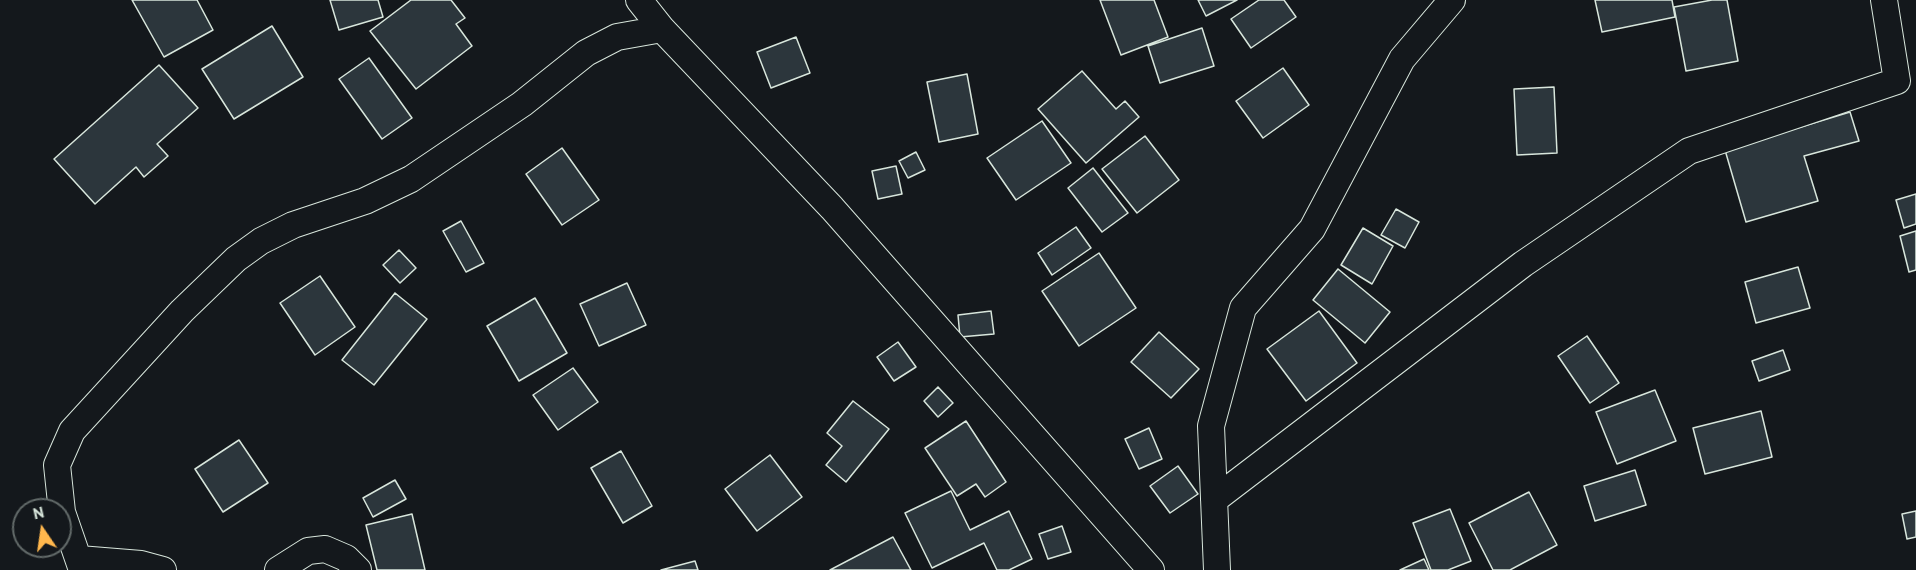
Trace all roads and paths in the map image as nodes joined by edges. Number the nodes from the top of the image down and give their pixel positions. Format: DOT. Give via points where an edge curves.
graph roads {
  1 [pos="639,0"];
  2 [pos="1452,0"];
  3 [pos="1884,0"];
  4 [pos="662,29"];
  5 [pos="1214,500"];
  6 [pos="81,565"];
  7 [pos="163,570"];
  8 [pos="278,570"];
  9 [pos="358,570"];
  10 [pos="1151,570"];
  11 [pos="1217,570"];
  1 -- 4 [label="street"];
  2 -- 5 [label="street" via="1402,59 1312,229 1243,308 1211,426"];
  3 -- 5 [label="street" via="1897,81 1689,150 1523,264"];
  4 -- 6 [label="street" via="617,37 586,53 522,104 411,179 365,201 293,225 236,259 72,431 57,465 62,512"];
  4 -- 10 [label="street" via="832,208"];
  5 -- 11 [label="street"];
  6 -- 7 [label="street" via="141,564"];
  8 -- 9 [label="street" via="308,551 325,549 346,558"];
}
